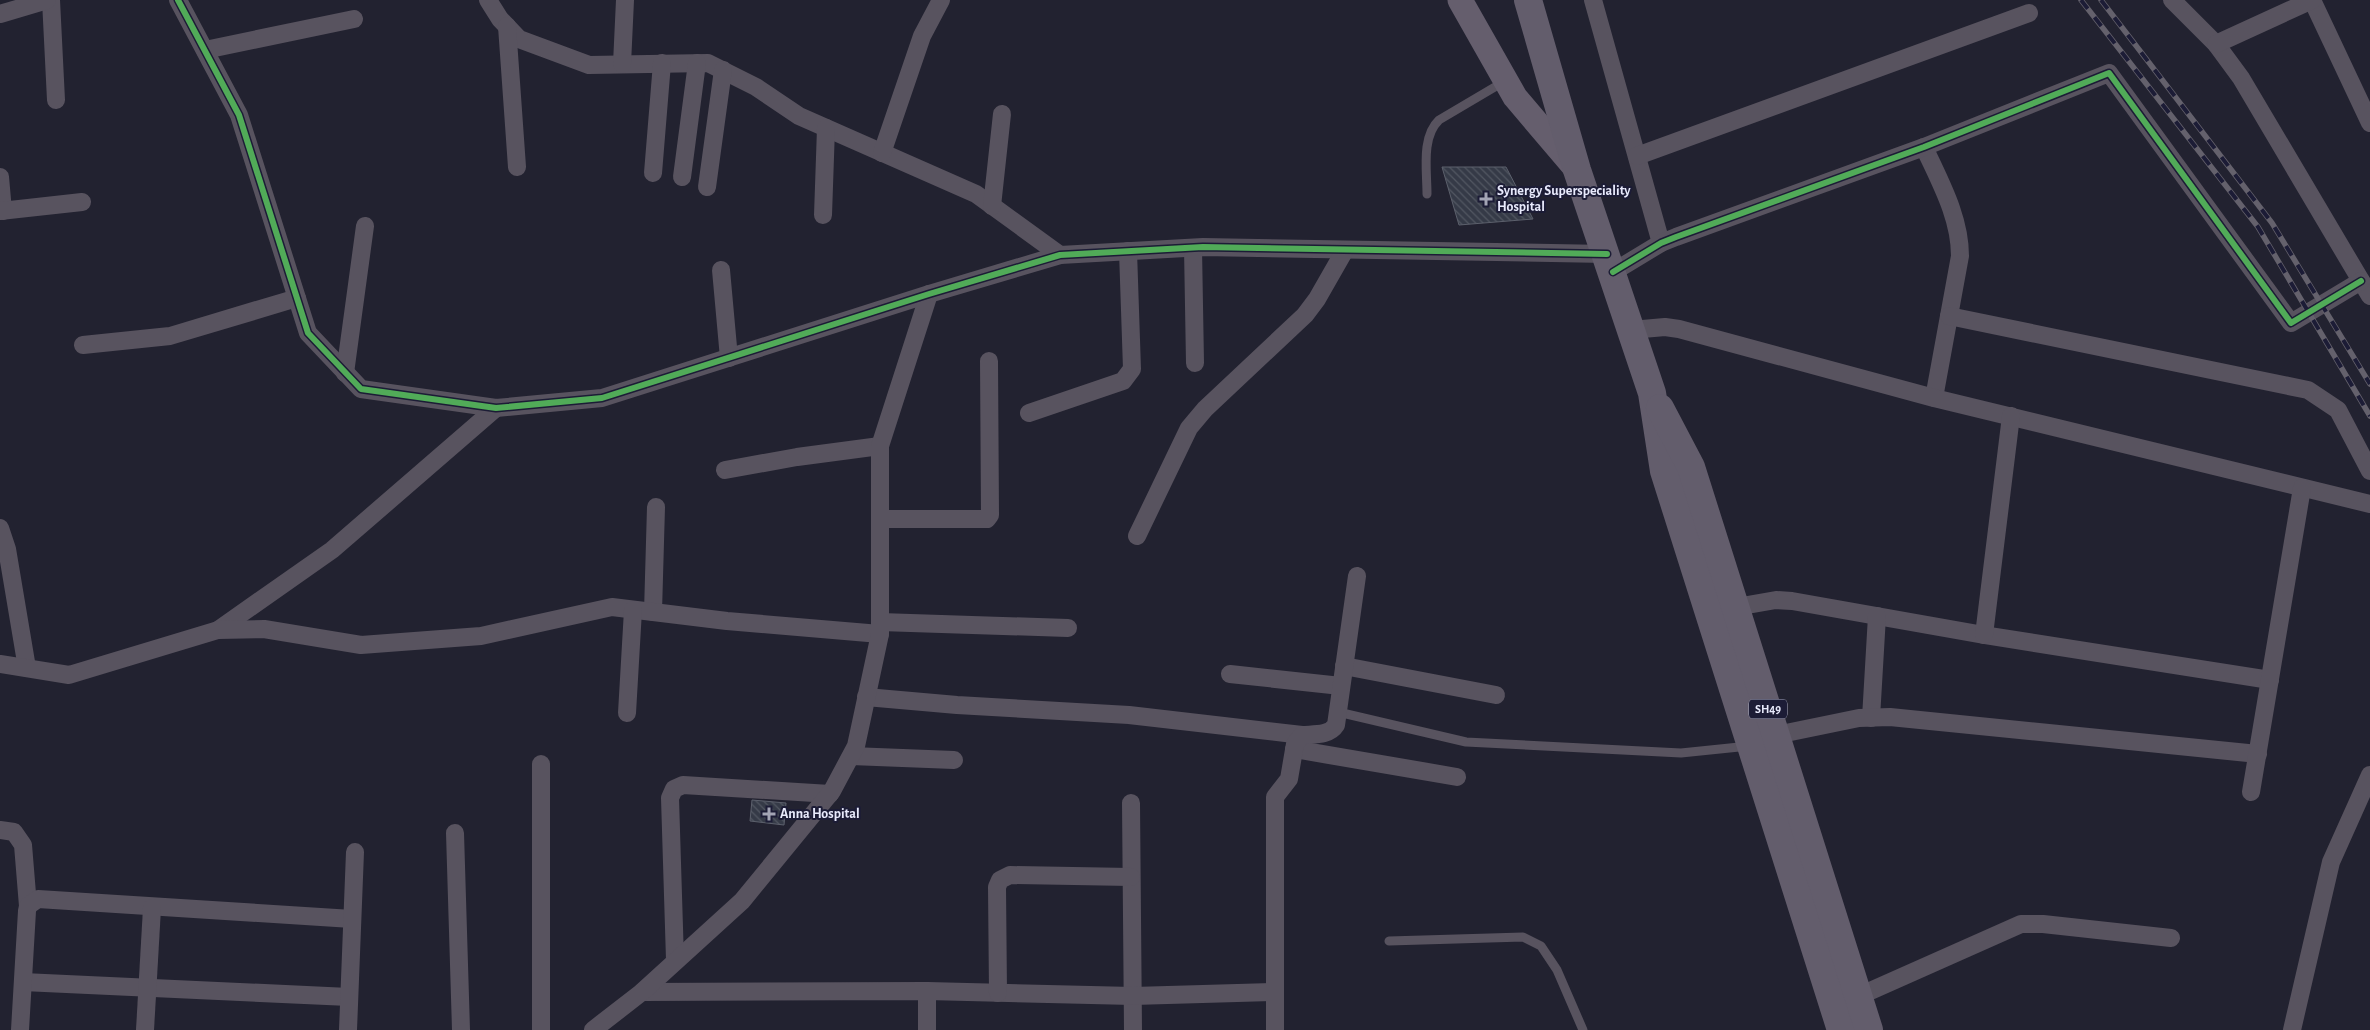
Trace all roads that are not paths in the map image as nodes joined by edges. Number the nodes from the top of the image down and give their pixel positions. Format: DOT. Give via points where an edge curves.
graph roads {
  1 [pos="49,0"];
  2 [pos="178,0"];
  3 [pos="488,0"];
  4 [pos="625,0"];
  5 [pos="941,0"];
  6 [pos="1460,0"];
  7 [pos="1528,0"];
  8 [pos="1593,0"];
  9 [pos="2312,0"];
  10 [pos="2180,3"];
  11 [pos="2029,13"];
  12 [pos="0,14"];
  13 [pos="354,19"];
  14 [pos="507,26"];
  15 [pos="2216,44"];
  16 [pos="204,50"];
  17 [pos="662,63"];
  18 [pos="697,63"];
  19 [pos="622,64"];
  20 [pos="722,70"];
  21 [pos="1505,81"];
  22 [pos="56,100"];
  23 [pos="1002,114"];
  24 [pos="2370,121"];
  25 [pos="826,128"];
  26 [pos="1924,147"];
  27 [pos="882,153"];
  28 [pos="1637,156"];
  29 [pos="517,166"];
  30 [pos="1577,170"];
  31 [pos="653,173"];
  32 [pos="0,177"];
  33 [pos="682,178"];
  34 [pos="707,187"];
  35 [pos="1427,194"];
  36 [pos="82,202"];
  37 [pos="992,206"];
  38 [pos="2,211"];
  39 [pos="823,215"];
  40 [pos="365,226"];
  41 [pos="1661,243"];
  42 [pos="1193,248"];
  43 [pos="1345,250"];
  44 [pos="1128,251"];
  45 [pos="1060,255"];
  46 [pos="1610,263"];
  47 [pos="721,270"];
  48 [pos="2366,288"];
  49 [pos="929,294"];
  50 [pos="297,298"];
  51 [pos="1950,316"];
  52 [pos="1631,330"];
  53 [pos="84,345"];
  54 [pos="729,358"];
  55 [pos="989,361"];
  56 [pos="1195,363"];
  57 [pos="345,373"];
  58 [pos="1652,393"];
  59 [pos="1934,398"];
  60 [pos="496,408"];
  61 [pos="1029,412"];
  62 [pos="2011,416"];
  63 [pos="880,446"];
  64 [pos="726,470"];
  65 [pos="2370,471"];
  66 [pos="2302,488"];
  67 [pos="2370,504"];
  68 [pos="656,507"];
  69 [pos="880,519"];
  70 [pos="0,528"];
  71 [pos="1137,536"];
  72 [pos="1358,576"];
  73 [pos="1736,607"];
  74 [pos="633,610"];
  75 [pos="653,612"];
  76 [pos="1877,616"];
  77 [pos="880,628"];
  78 [pos="1068,628"];
  79 [pos="218,630"];
  80 [pos="1984,635"];
  81 [pos="0,664"];
  82 [pos="1344,666"];
  83 [pos="27,668"];
  84 [pos="1230,674"];
  85 [pos="2270,680"];
  86 [pos="1341,686"];
  87 [pos="1496,695"];
  88 [pos="866,698"];
  89 [pos="1338,712"];
  90 [pos="627,713"];
  91 [pos="1871,718"];
  92 [pos="1776,736"];
  93 [pos="1298,742"];
  94 [pos="1751,746"];
  95 [pos="2258,754"];
  96 [pos="851,756"];
  97 [pos="954,760"];
  98 [pos="541,764"];
  99 [pos="2370,775"];
  100 [pos="1457,777"];
  101 [pos="2251,792"];
  102 [pos="830,794"];
  103 [pos="1131,803"];
  104 [pos="0,830"];
  105 [pos="455,833"];
  106 [pos="355,852"];
  107 [pos="1132,877"];
  108 [pos="28,906"];
  109 [pos="152,908"];
  110 [pos="352,918"];
  111 [pos="2172,938"];
  112 [pos="1389,941"];
  113 [pos="676,960"];
  114 [pos="23,982"];
  115 [pos="147,989"];
  116 [pos="926,991"];
  117 [pos="642,992"];
  118 [pos="1275,992"];
  119 [pos="998,993"];
  120 [pos="1133,996"];
  121 [pos="1859,996"];
  122 [pos="349,998"];
  123 [pos="20,1030"];
  124 [pos="144,1030"];
  125 [pos="348,1030"];
  126 [pos="461,1030"];
  127 [pos="541,1030"];
  128 [pos="593,1030"];
  129 [pos="927,1030"];
  130 [pos="1133,1030"];
  131 [pos="1275,1030"];
  132 [pos="1583,1030"];
  133 [pos="1841,1030"];
  134 [pos="1869,1030"];
  135 [pos="2292,1030"];
  1 -- 12 [label="street"];
  1 -- 22 [label="street"];
  2 -- 16 [label="street"];
  3 -- 14 [label="street"];
  4 -- 19 [label="street"];
  5 -- 27 [label="street" via="922,36"];
  6 -- 21 [label="main road"];
  7 -- 30 [label="main road, SH49"];
  8 -- 28 [label="street"];
  9 -- 15 [label="street"];
  9 -- 24 [label="street"];
  10 -- 15 [label="street"];
  11 -- 28 [label="street"];
  13 -- 16 [label="street"];
  14 -- 19 [label="street" via="519,39 589,65"];
  14 -- 29 [label="street"];
  15 -- 48 [label="street" via="2256,101"];
  16 -- 50 [label="street" via="239,115"];
  17 -- 18 [label="street"];
  17 -- 19 [label="street"];
  17 -- 31 [label="street"];
  18 -- 20 [label="street" via="708,62"];
  18 -- 33 [label="street"];
  20 -- 25 [label="street" via="756,87 799,116"];
  20 -- 34 [label="street"];
  21 -- 30 [label="main road"];
  21 -- 35 [label="lane" via="1432,127 1428,138"];
  23 -- 37 [label="street"];
  25 -- 27 [label="street"];
  25 -- 39 [label="street"];
  26 -- 41 [label="street"];
  26 -- 48 [label="street" via="2110,73 2291,324"];
  26 -- 51 [label="street" via="1957,222 1960,238"];
  27 -- 37 [label="street" via="976,194"];
  28 -- 41 [label="street"];
  30 -- 46 [label="main road, SH49"];
  32 -- 38 [label="street"];
  36 -- 38 [label="street"];
  37 -- 45 [label="street"];
  40 -- 57 [label="street"];
  41 -- 46 [label="street"];
  42 -- 43 [label="street"];
  42 -- 44 [label="street"];
  42 -- 56 [label="street"];
  43 -- 46 [label="street"];
  43 -- 71 [label="street" via="1305,315 1189,428"];
  44 -- 45 [label="street"];
  44 -- 61 [label="street" via="1132,369 1129,376 1123,381"];
  45 -- 49 [label="street"];
  46 -- 52 [label="main road, SH49"];
  47 -- 54 [label="street"];
  49 -- 54 [label="street"];
  49 -- 63 [label="street"];
  50 -- 53 [label="street" via="170,336"];
  50 -- 57 [label="street" via="308,333"];
  51 -- 59 [label="street"];
  51 -- 65 [label="street" via="2308,390 2338,410"];
  52 -- 58 [label="main road, SH49"];
  52 -- 59 [label="street" via="1679,329"];
  54 -- 60 [label="street" via="602,398"];
  55 -- 69 [label="street" via="990,514 987,519"];
  57 -- 60 [label="street" via="361,389"];
  58 -- 73 [label="main road, SH49" via="1692,467"];
  58 -- 94 [label="main road, SH49" via="1664,471"];
  59 -- 62 [label="street"];
  60 -- 79 [label="street" via="332,550"];
  62 -- 66 [label="street"];
  62 -- 80 [label="street"];
  63 -- 64 [label="street"];
  63 -- 69 [label="street"];
  66 -- 67 [label="street"];
  66 -- 85 [label="street"];
  68 -- 75 [label="street"];
  69 -- 77 [label="street"];
  70 -- 83 [label="street" via="7,549"];
  72 -- 82 [label="street"];
  73 -- 76 [label="street" via="1784,601"];
  73 -- 92 [label="main road, SH49"];
  74 -- 75 [label="street"];
  74 -- 79 [label="street" via="612,607 481,636 361,645 264,629"];
  74 -- 90 [label="street"];
  75 -- 77 [label="street" via="727,621"];
  76 -- 80 [label="street"];
  76 -- 91 [label="street"];
  77 -- 78 [label="street"];
  77 -- 88 [label="street"];
  79 -- 83 [label="street" via="70,675"];
  80 -- 85 [label="street"];
  81 -- 83 [label="street"];
  82 -- 86 [label="street"];
  82 -- 87 [label="street"];
  84 -- 86 [label="street"];
  85 -- 95 [label="street"];
  86 -- 89 [label="street"];
  88 -- 93 [label="street" via="1129,715"];
  88 -- 96 [label="street"];
  89 -- 93 [label="street" via="1332,731"];
  89 -- 94 [label="lane" via="1466,742 1681,753"];
  91 -- 92 [label="street"];
  91 -- 95 [label="street" via="1890,717"];
  92 -- 121 [label="main road, SH49"];
  93 -- 100 [label="street"];
  93 -- 118 [label="street" via="1289,779 1275,797"];
  94 -- 133 [label="main road, SH49"];
  95 -- 101 [label="street"];
  96 -- 97 [label="street"];
  96 -- 102 [label="street"];
  98 -- 127 [label="street"];
  99 -- 135 [label="street" via="2331,862"];
  102 -- 113 [label="street" via="742,901"];
  102 -- 113 [label="street" via="683,785 674,789 670,798"];
  103 -- 107 [label="street"];
  104 -- 108 [label="street" via="14,832 23,845"];
  105 -- 126 [label="street"];
  106 -- 110 [label="street"];
  107 -- 119 [label="street" via="1010,875 1000,880 997,887"];
  107 -- 120 [label="street"];
  108 -- 109 [label="street" via="38,899"];
  108 -- 114 [label="street"];
  109 -- 110 [label="street"];
  109 -- 115 [label="street"];
  110 -- 122 [label="street"];
  111 -- 121 [label="street" via="2021,924"];
  112 -- 132 [label="lane" via="1523,937 1541,946 1557,970"];
  113 -- 117 [label="street"];
  114 -- 115 [label="street"];
  114 -- 123 [label="street"];
  115 -- 122 [label="street"];
  115 -- 124 [label="street"];
  116 -- 117 [label="street"];
  116 -- 119 [label="street"];
  116 -- 129 [label="street"];
  117 -- 128 [label="street"];
  118 -- 120 [label="street"];
  118 -- 131 [label="street"];
  119 -- 120 [label="street"];
  120 -- 130 [label="street"];
  121 -- 134 [label="main road, SH49"];
  122 -- 125 [label="street"];
}
